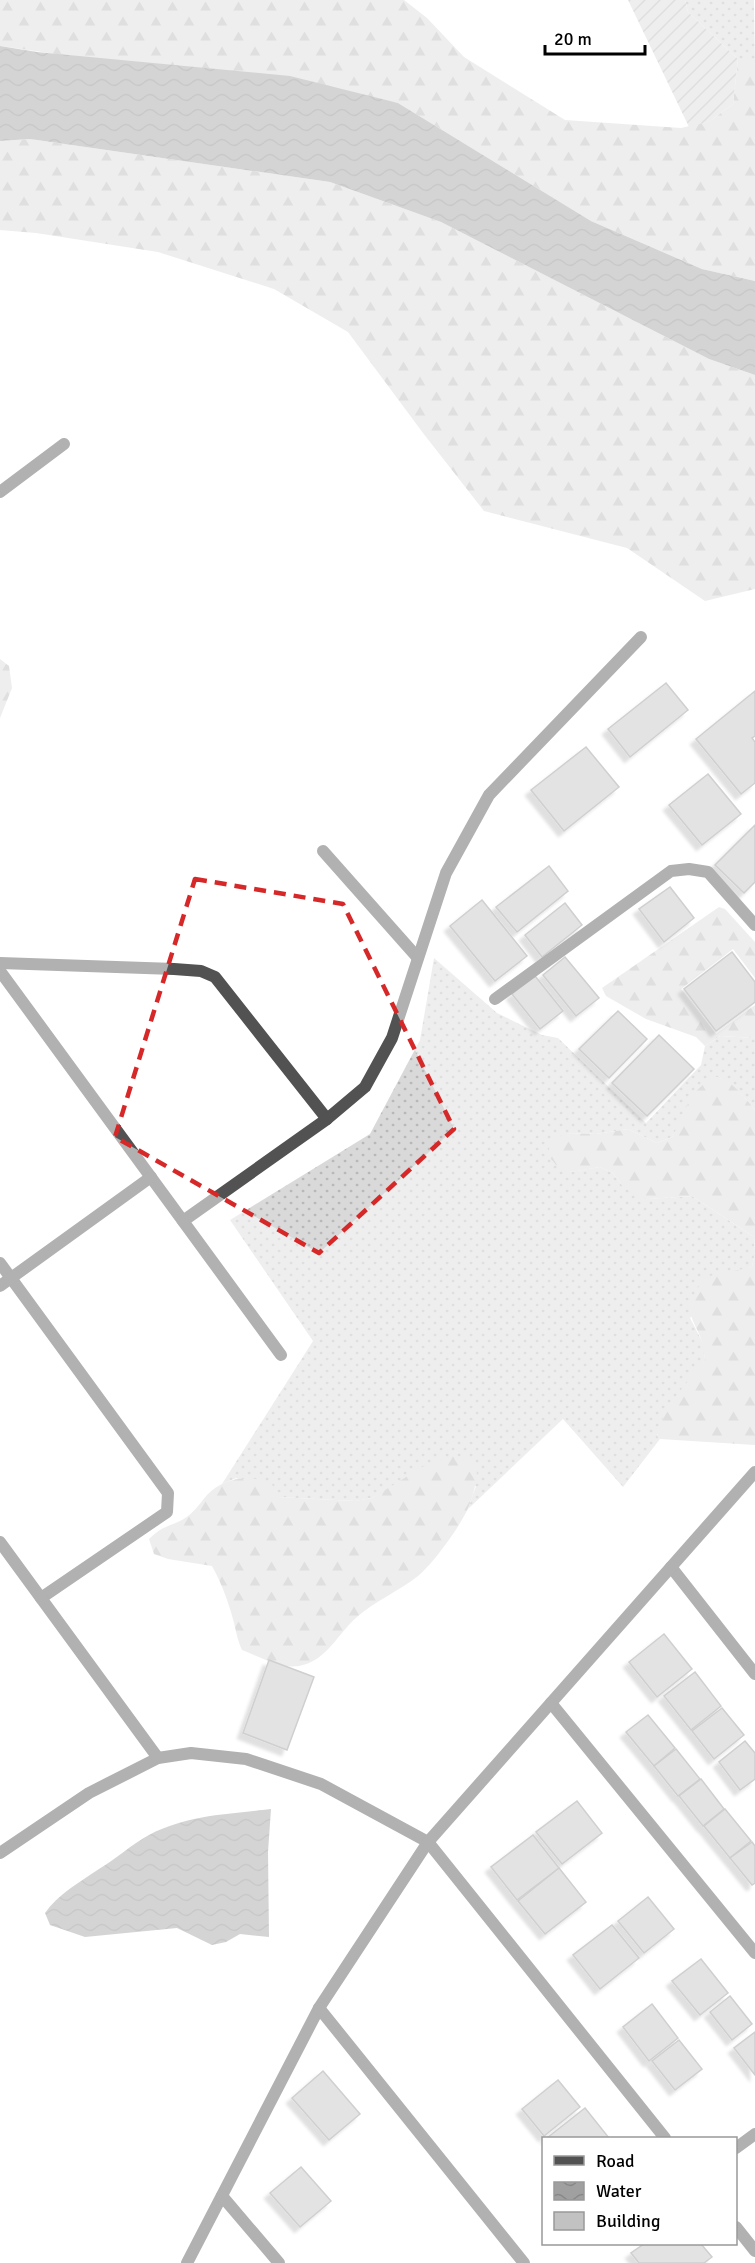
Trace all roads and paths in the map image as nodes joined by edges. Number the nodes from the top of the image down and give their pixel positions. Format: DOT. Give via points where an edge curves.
graph roads {
  1 [pos="64,444"];
  2 [pos="0,492"];
  3 [pos="641,637"];
  4 [pos="324,852"];
  5 [pos="755,926"];
  6 [pos="417,957"];
  7 [pos="0,963"];
  8 [pos="0,971"];
  9 [pos="495,999"];
  10 [pos="327,1119"];
  11 [pos="151,1177"];
  12 [pos="183,1221"];
  13 [pos="0,1263"];
  14 [pos="11,1278"];
  15 [pos="0,1286"];
  16 [pos="281,1356"];
  17 [pos="755,1472"];
  18 [pos="0,1542"];
  19 [pos="671,1568"];
  20 [pos="41,1598"];
  21 [pos="755,1674"];
  22 [pos="551,1703"];
  23 [pos="158,1758"];
  24 [pos="428,1842"];
  25 [pos="0,1852"];
  26 [pos="755,1953"];
  27 [pos="319,2008"];
  28 [pos="755,2134"];
  29 [pos="663,2137"];
  30 [pos="737,2147"];
  31 [pos="222,2196"];
  32 [pos="737,2229"];
  33 [pos="755,2251"];
  34 [pos="187,2263"];
  35 [pos="279,2263"];
  36 [pos="524,2263"];
  1 -- 2 [label="street"];
  3 -- 6 [label="street" via="489,795 446,873"];
  4 -- 6 [label="street"];
  5 -- 9 [label="street" via="708,872 671,871"];
  6 -- 10 [label="street" via="392,1038 365,1087"];
  7 -- 10 [label="street" via="174,969 201,971 214,977"];
  8 -- 11 [label="street"];
  10 -- 12 [label="street"];
  11 -- 12 [label="street"];
  11 -- 14 [label="street"];
  12 -- 16 [label="street"];
  13 -- 14 [label="street"];
  14 -- 15 [label="street"];
  14 -- 20 [label="street" via="168,1493 167,1512"];
  17 -- 19 [label="street"];
  18 -- 20 [label="street"];
  19 -- 21 [label="street"];
  19 -- 22 [label="street"];
  20 -- 23 [label="street"];
  22 -- 24 [label="street"];
  22 -- 26 [label="street"];
  23 -- 24 [label="street" via="191,1753 246,1759 321,1784"];
  23 -- 25 [label="street" via="89,1793"];
  24 -- 27 [label="street"];
  24 -- 29 [label="street"];
  27 -- 31 [label="street"];
  27 -- 36 [label="street"];
  28 -- 30 [label="street"];
  31 -- 34 [label="street"];
  31 -- 35 [label="street"];
  32 -- 33 [label="street"];
}
